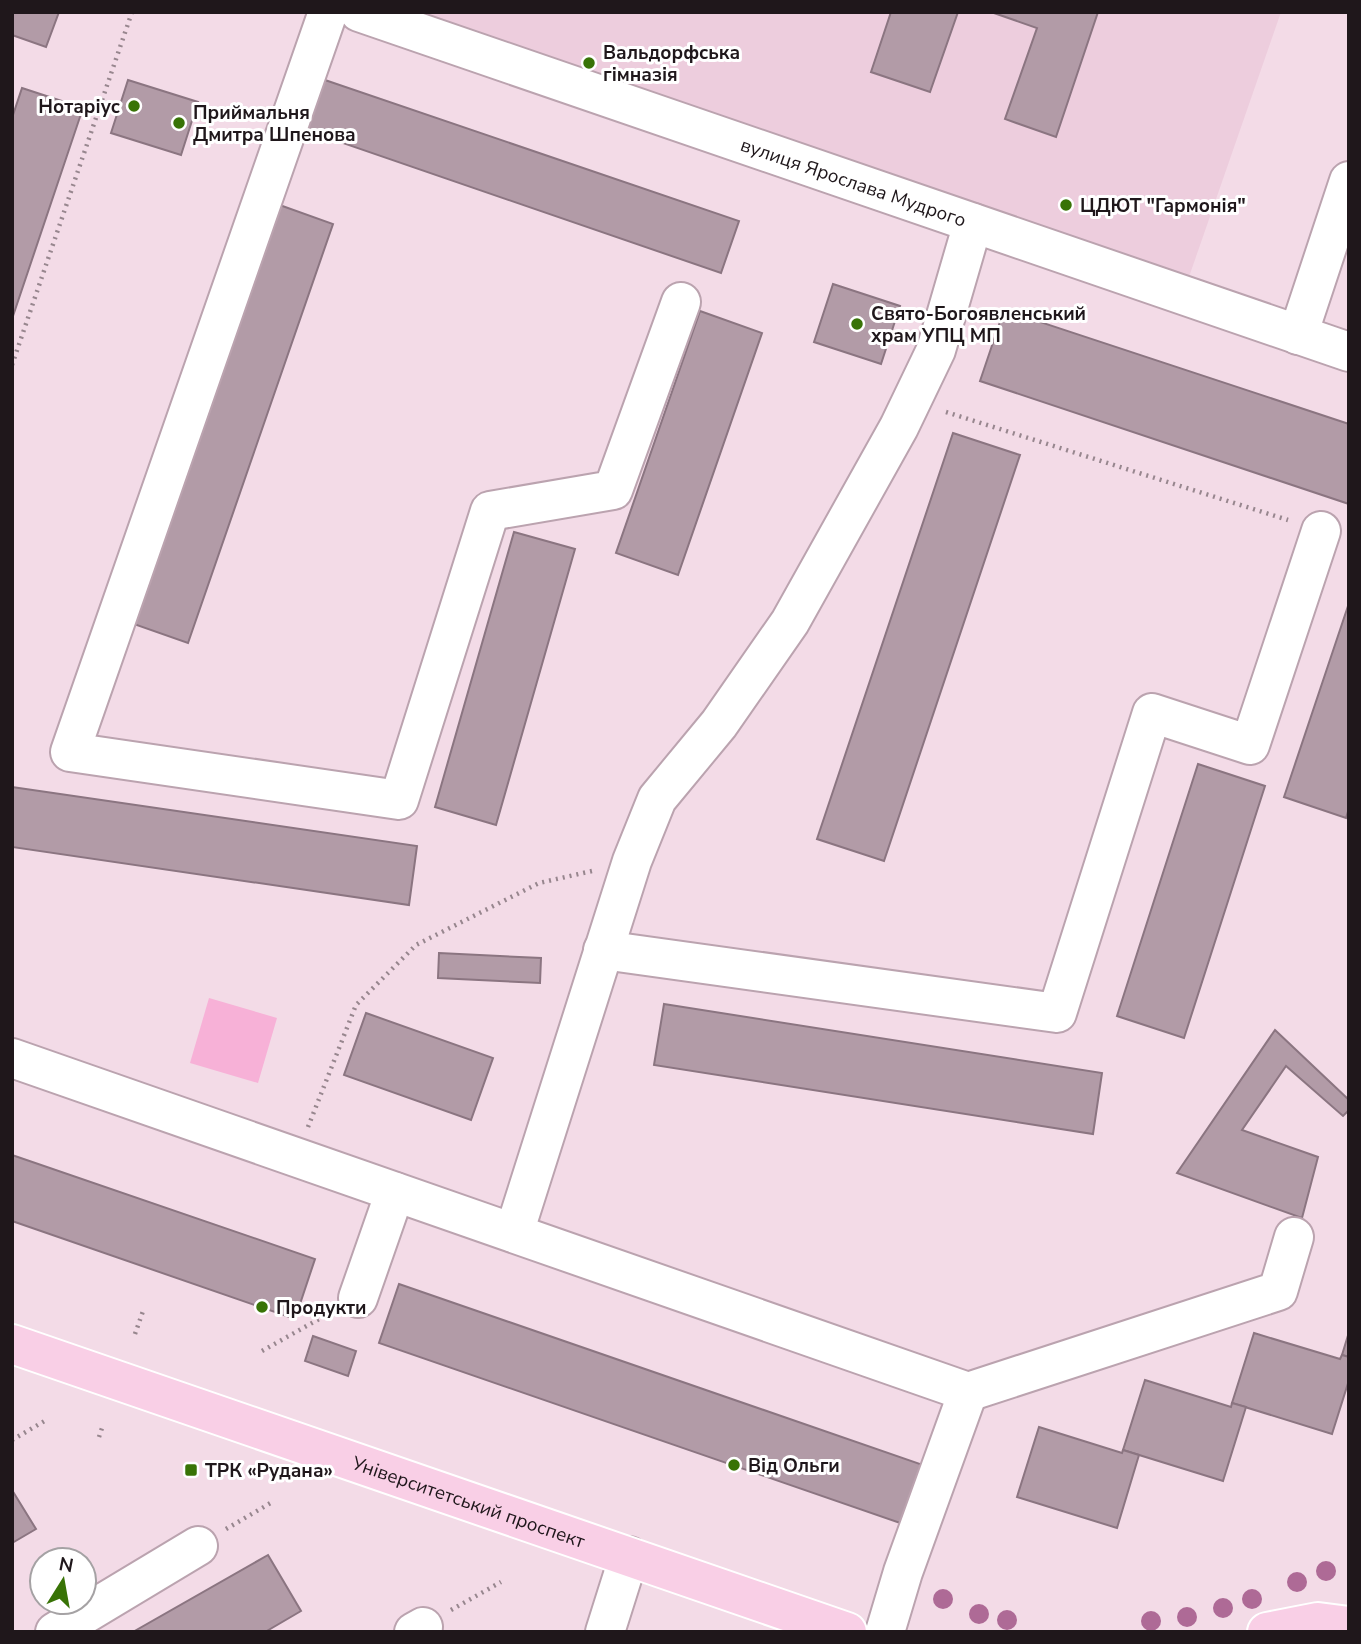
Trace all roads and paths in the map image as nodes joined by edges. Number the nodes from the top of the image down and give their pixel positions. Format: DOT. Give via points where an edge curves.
graph roads {
  1 [pos="132,12"];
  2 [pos="328,12"];
  3 [pos="359,12"];
  4 [pos="1349,181"];
  5 [pos="973,223"];
  6 [pos="681,302"];
  7 [pos="1298,335"];
  8 [pos="1349,352"];
  9 [pos="12,365"];
  10 [pos="912,401"];
  11 [pos="1321,531"];
  12 [pos="632,861"];
  13 [pos="603,950"];
  14 [pos="12,1058"];
  15 [pos="296,1157"];
  16 [pos="395,1192"];
  17 [pos="514,1233"];
  18 [pos="1294,1237"];
  19 [pos="358,1298"];
  20 [pos="143,1311"];
  21 [pos="135,1334"];
  22 [pos="12,1344"];
  23 [pos="262,1351"];
  24 [pos="968,1392"];
  25 [pos="48,1419"];
  26 [pos="102,1428"];
  27 [pos="99,1437"];
  28 [pos="12,1440"];
  29 [pos="274,1501"];
  30 [pos="198,1546"];
  31 [pos="629,1556"];
  32 [pos="501,1582"];
  33 [pos="1338,1618"];
  34 [pos="419,1629"];
  35 [pos="55,1632"];
  36 [pos="605,1632"];
  37 [pos="847,1632"];
  38 [pos="885,1632"];
  39 [pos="1267,1632"];
  1 -- 9 [label="path"];
  2 -- 6 [label="street" via="70,752 399,800 490,511 613,490"];
  3 -- 5 [label="street, вулиця Ярослава Мудрого"];
  4 -- 7 [label="street"];
  5 -- 7 [label="street, вулиця Ярослава Мудрого"];
  5 -- 10 [label="street" via="936,350"];
  7 -- 8 [label="street, вулиця Ярослава Мудрого"];
  10 -- 11 [label="path"];
  10 -- 12 [label="street" via="790,622 719,724 657,799"];
  11 -- 13 [label="street" via="1250,745 1152,713 1057,1013"];
  12 -- 13 [label="street"];
  12 -- 15 [label="path" via="539,883 416,945 356,1005"];
  13 -- 17 [label="street"];
  14 -- 15 [label="street"];
  15 -- 16 [label="street"];
  16 -- 17 [label="street"];
  16 -- 19 [label="street"];
  17 -- 24 [label="street"];
  18 -- 24 [label="street" via="1278,1291"];
  19 -- 23 [label="path"];
  20 -- 21 [label="path"];
  22 -- 31 [label="main road, Університетський проспект"];
  24 -- 38 [label="street"];
  25 -- 28 [label="path"];
  26 -- 27 [label="path"];
  29 -- 30 [label="path"];
  30 -- 35 [label="street"];
  31 -- 36 [label="street"];
  31 -- 37 [label="main road, Університетський проспект"];
  32 -- 34 [label="path"];
  33 -- 39 [label="main road"];
}
